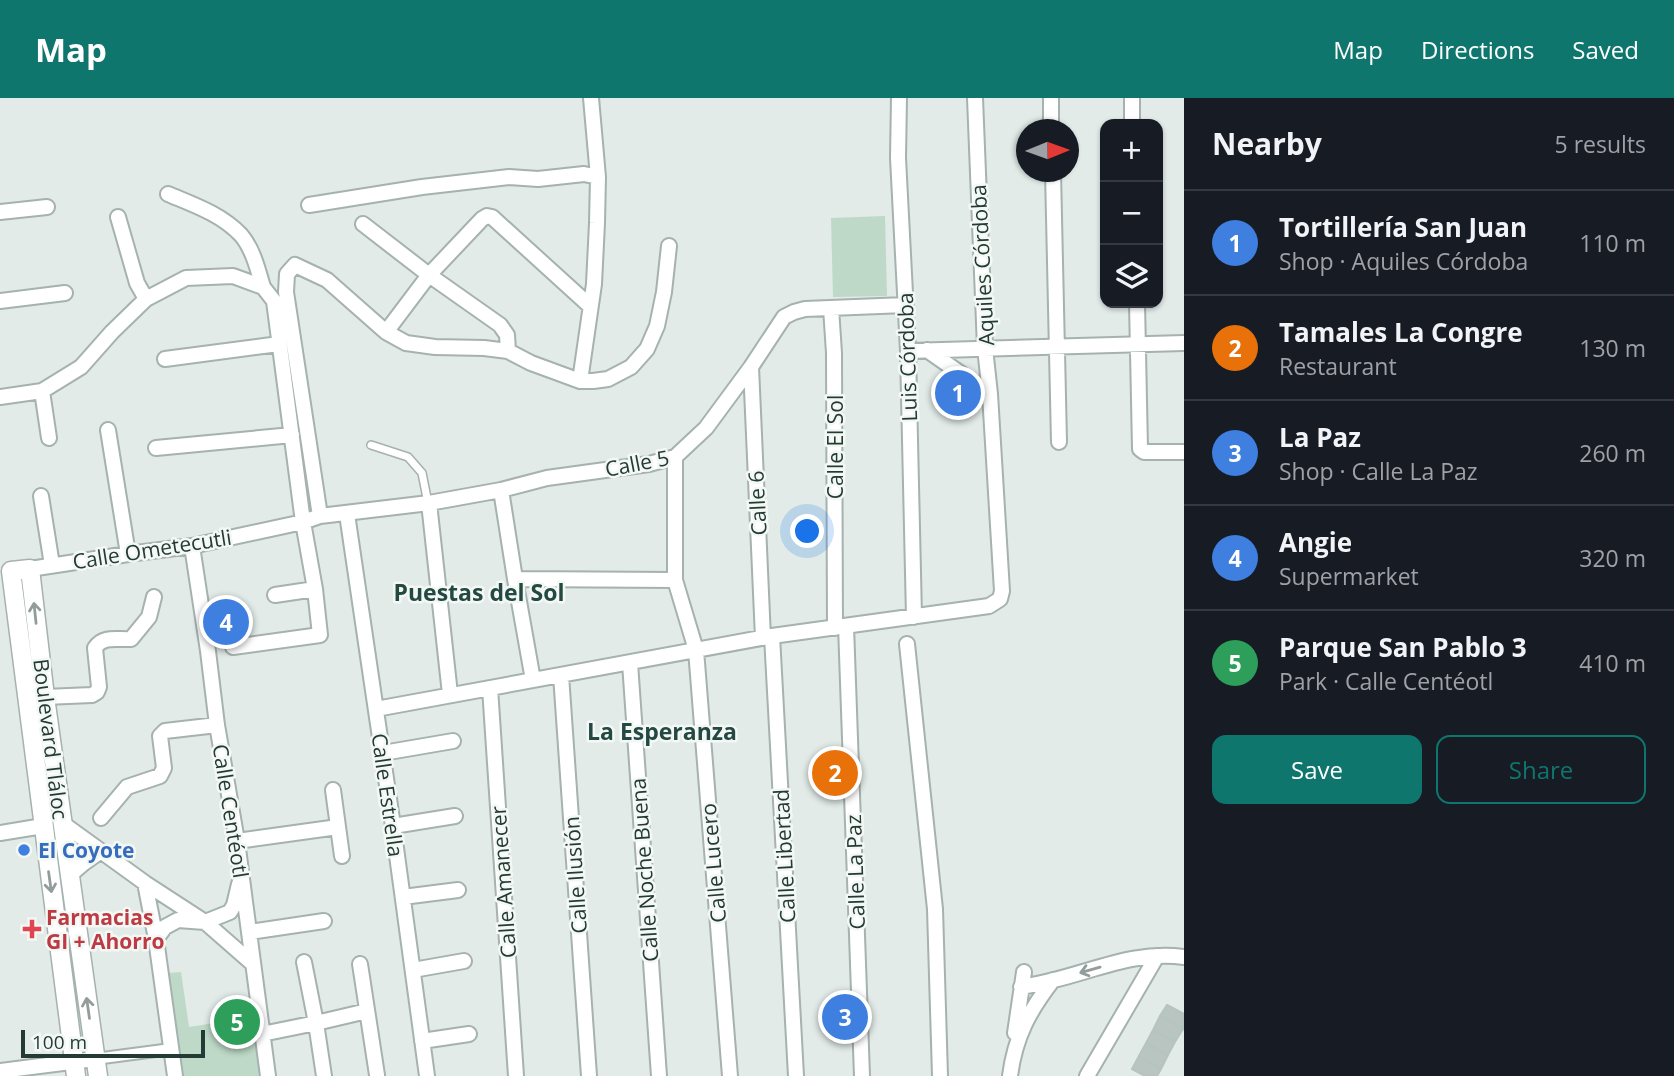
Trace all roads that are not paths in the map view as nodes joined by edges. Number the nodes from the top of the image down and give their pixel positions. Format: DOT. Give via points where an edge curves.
graph roads {
  1 [pos="591,98"];
  2 [pos="899,98"];
  3 [pos="975,98"];
  4 [pos="1051,98"];
  5 [pos="1132,98"];
  6 [pos="1051,119"];
  7 [pos="1132,119"];
  8 [pos="598,177"];
  9 [pos="1052,182"];
  10 [pos="168,194"];
  11 [pos="309,205"];
  12 [pos="47,207"];
  13 [pos="0,212"];
  14 [pos="118,217"];
  15 [pos="363,224"];
  16 [pos="669,246"];
  17 [pos="429,275"];
  18 [pos="263,287"];
  19 [pos="65,292"];
  20 [pos="146,299"];
  21 [pos="0,301"];
  22 [pos="905,305"];
  23 [pos="590,306"];
  24 [pos="831,308"];
  25 [pos="1137,308"];
  26 [pos="386,332"];
  27 [pos="1184,343"];
  28 [pos="279,344"];
  29 [pos="1138,345"];
  30 [pos="1057,346"];
  31 [pos="985,348"];
  32 [pos="927,350"];
  33 [pos="508,351"];
  34 [pos="908,351"];
  35 [pos="165,359"];
  36 [pos="751,368"];
  37 [pos="580,381"];
  38 [pos="43,391"];
  39 [pos="990,394"];
  40 [pos="0,397"];
  41 [pos="108,430"];
  42 [pos="292,435"];
  43 [pos="49,438"];
  44 [pos="1059,442"];
  45 [pos="371,445"];
  46 [pos="156,448"];
  47 [pos="1184,452"];
  48 [pos="675,457"];
  49 [pos="501,490"];
  50 [pos="41,496"];
  51 [pos="429,503"];
  52 [pos="347,514"];
  53 [pos="320,516"];
  54 [pos="303,522"];
  55 [pos="192,546"];
  56 [pos="128,554"];
  57 [pos="52,565"];
  58 [pos="30,569"];
  59 [pos="6,572"];
  60 [pos="515,579"];
  61 [pos="675,580"];
  62 [pos="315,589"];
  63 [pos="275,595"];
  64 [pos="155,597"];
  65 [pos="914,617"];
  66 [pos="840,627"];
  67 [pos="767,637"];
  68 [pos="907,644"];
  69 [pos="233,647"];
  70 [pos="696,650"];
  71 [pos="630,663"];
  72 [pos="561,675"];
  73 [pos="533,680"];
  74 [pos="490,688"];
  75 [pos="450,694"];
  76 [pos="45,697"];
  77 [pos="376,709"];
  78 [pos="217,725"];
  79 [pos="453,741"];
  80 [pos="383,753"];
  81 [pos="333,790"];
  82 [pos="455,816"];
  83 [pos="101,818"];
  84 [pos="62,822"];
  85 [pos="43,826"];
  86 [pos="393,826"];
  87 [pos="338,827"];
  88 [pos="0,833"];
  89 [pos="237,841"];
  90 [pos="101,851"];
  91 [pos="342,856"];
  92 [pos="70,875"];
  93 [pos="242,876"];
  94 [pos="145,883"];
  95 [pos="458,890"];
  96 [pos="403,897"];
  97 [pos="324,921"];
  98 [pos="205,922"];
  99 [pos="250,932"];
  100 [pos="156,940"];
  101 [pos="1157,956"];
  102 [pos="1181,958"];
  103 [pos="464,961"];
  104 [pos="304,962"];
  105 [pos="253,964"];
  106 [pos="360,964"];
  107 [pos="413,970"];
  108 [pos="1024,972"];
  109 [pos="1054,980"];
  110 [pos="1021,987"];
  111 [pos="367,1011"];
  112 [pos="316,1023"];
  113 [pos="262,1034"];
  114 [pos="469,1034"];
  115 [pos="422,1041"];
  116 [pos="171,1049"];
  117 [pos="1013,1053"];
  118 [pos="96,1067"];
  119 [pos="75,1069"];
  120 [pos="0,1071"];
  121 [pos="377,1075"];
  122 [pos="174,1076"];
  123 [pos="268,1076"];
  124 [pos="324,1076"];
  125 [pos="427,1076"];
  126 [pos="516,1076"];
  127 [pos="589,1076"];
  128 [pos="659,1076"];
  129 [pos="730,1076"];
  130 [pos="796,1076"];
  131 [pos="862,1076"];
  132 [pos="940,1076"];
  133 [pos="1010,1076"];
  134 [pos="1087,1076"];
  1 -- 8 [label="street"];
  2 -- 22 [label="street, Luis Córdoba"];
  3 -- 31 [label="street, Aquiles Córdoba"];
  4 -- 6 [label="street"];
  5 -- 7 [label="street"];
  8 -- 11 [label="street" via="509,177"];
  8 -- 23 [label="street"];
  9 -- 30 [label="street"];
  10 -- 18 [label="street" via="212,212 242,236"];
  12 -- 13 [label="street"];
  14 -- 20 [label="street"];
  15 -- 17 [label="street"];
  16 -- 37 [label="street" via="657,327 647,349 631,367 608,379"];
  17 -- 23 [label="street" via="487,216"];
  17 -- 26 [label="street"];
  17 -- 33 [label="street" via="500,325 507,335"];
  18 -- 20 [label="street" via="233,276 186,278"];
  18 -- 28 [label="street" via="274,301"];
  19 -- 21 [label="street"];
  20 -- 38 [label="street" via="81,368"];
  22 -- 24 [label="street, Calle 5"];
  22 -- 34 [label="street, Luis Córdoba"];
  23 -- 37 [label="street"];
  24 -- 36 [label="street, Calle 5" via="805,309 784,317"];
  24 -- 66 [label="street, Calle El Sol"];
  25 -- 29 [label="street"];
  26 -- 33 [label="street" via="405,343"];
  26 -- 53 [label="street" via="327,280 295,265 287,274"];
  27 -- 29 [label="street"];
  28 -- 35 [label="street"];
  28 -- 42 [label="street"];
  29 -- 30 [label="street"];
  29 -- 47 [label="street" via="1140,449"];
  30 -- 31 [label="street"];
  30 -- 44 [label="street"];
  31 -- 32 [label="street"];
  31 -- 39 [label="street, Aquiles Córdoba"];
  32 -- 34 [label="street"];
  32 -- 39 [label="street"];
  33 -- 37 [label="street"];
  34 -- 65 [label="street, Luis Córdoba"];
  36 -- 48 [label="street, Calle 5" via="706,428"];
  36 -- 67 [label="street, Calle 6"];
  38 -- 40 [label="street"];
  38 -- 43 [label="street"];
  39 -- 65 [label="street, Aquiles Córdoba" via="1002,591 989,606"];
  41 -- 56 [label="street"];
  42 -- 46 [label="street"];
  42 -- 54 [label="street"];
  45 -- 51 [label="lane" via="408,457 422,473"];
  48 -- 49 [label="street, Calle 5"];
  48 -- 61 [label="street, Calle Lucero"];
  49 -- 51 [label="street, Calle 5"];
  49 -- 60 [label="street"];
  50 -- 57 [label="street"];
  51 -- 52 [label="street, Calle 5"];
  51 -- 75 [label="street"];
  52 -- 53 [label="street, Calle 5"];
  52 -- 77 [label="street, Calle Estrella"];
  53 -- 54 [label="street, Calle 5"];
  54 -- 55 [label="street, Calle Ometecutli"];
  54 -- 62 [label="street"];
  55 -- 56 [label="street, Calle Ometecutli"];
  55 -- 78 [label="street, Calle Centéotl"];
  56 -- 57 [label="street, Calle Ometecutli"];
  57 -- 58 [label="street, Calle Ometecutli"];
  58 -- 59 [label="street, Calle Ometecutli"];
  76 -- 58 [label="street, Boulevard Tláloc, one-way"];
  59 -- 85 [label="street, Boulevard Tláloc"];
  60 -- 61 [label="street"];
  60 -- 73 [label="street"];
  61 -- 70 [label="street, Calle Lucero"];
  62 -- 63 [label="street"];
  62 -- 69 [label="street" via="320,635"];
  64 -- 76 [label="street" via="152,612 131,639 98,643 97,692"];
  65 -- 66 [label="street"];
  66 -- 67 [label="street"];
  66 -- 131 [label="street, Calle La Paz"];
  67 -- 70 [label="street"];
  67 -- 130 [label="street, Calle Libertad"];
  68 -- 132 [label="street" via="935,909"];
  70 -- 71 [label="street"];
  70 -- 129 [label="street, Calle Lucero"];
  71 -- 72 [label="street"];
  71 -- 128 [label="street, Calle Noche Buena"];
  72 -- 73 [label="street"];
  72 -- 127 [label="street, Calle Ilusión"];
  73 -- 74 [label="street"];
  74 -- 75 [label="street"];
  74 -- 126 [label="street, Calle Amanecer"];
  75 -- 77 [label="street"];
  76 -- 84 [label="street, Boulevard Tláloc"];
  77 -- 80 [label="street, Calle Estrella"];
  78 -- 83 [label="street" via="164,731 160,736 164,768 160,776 127,787"];
  78 -- 89 [label="street, Calle Centéotl"];
  79 -- 80 [label="street"];
  80 -- 86 [label="street, Calle Estrella"];
  81 -- 87 [label="street"];
  82 -- 86 [label="street"];
  84 -- 90 [label="street"];
  84 -- 92 [label="street, Boulevard Tláloc"];
  85 -- 88 [label="street"];
  85 -- 119 [label="street, Boulevard Tláloc, one-way"];
  86 -- 96 [label="street, Calle Estrella"];
  87 -- 89 [label="street"];
  87 -- 91 [label="street"];
  89 -- 93 [label="street, Calle Centéotl"];
  90 -- 92 [label="street"];
  90 -- 94 [label="street"];
  118 -- 92 [label="street, Boulevard Tláloc, one-way"];
  93 -- 98 [label="street" via="230,912"];
  93 -- 99 [label="street, Calle Centéotl"];
  94 -- 98 [label="street"];
  94 -- 100 [label="street"];
  95 -- 96 [label="street"];
  96 -- 107 [label="street, Calle Estrella"];
  97 -- 99 [label="street"];
  98 -- 100 [label="street" via="178,920 165,927"];
  98 -- 105 [label="street"];
  99 -- 105 [label="street, Calle Centéotl"];
  100 -- 116 [label="street"];
  101 -- 102 [label="street"];
  101 -- 109 [label="street, one-way" via="1130,958"];
  101 -- 134 [label="street"];
  103 -- 107 [label="street"];
  104 -- 112 [label="street"];
  105 -- 113 [label="street, Calle Centéotl"];
  106 -- 111 [label="street"];
  107 -- 115 [label="street, Calle Estrella"];
  108 -- 110 [label="street"];
  109 -- 110 [label="street"];
  109 -- 117 [label="street" via="1024,1023"];
  110 -- 117 [label="street"];
  111 -- 112 [label="street"];
  111 -- 121 [label="street"];
  112 -- 113 [label="street"];
  112 -- 124 [label="street"];
  113 -- 123 [label="street, Calle Centéotl"];
  114 -- 115 [label="street"];
  115 -- 125 [label="street, Calle Estrella"];
  116 -- 118 [label="street"];
  116 -- 122 [label="street"];
  117 -- 133 [label="street"];
  118 -- 119 [label="street"];
  119 -- 120 [label="street"];
}
